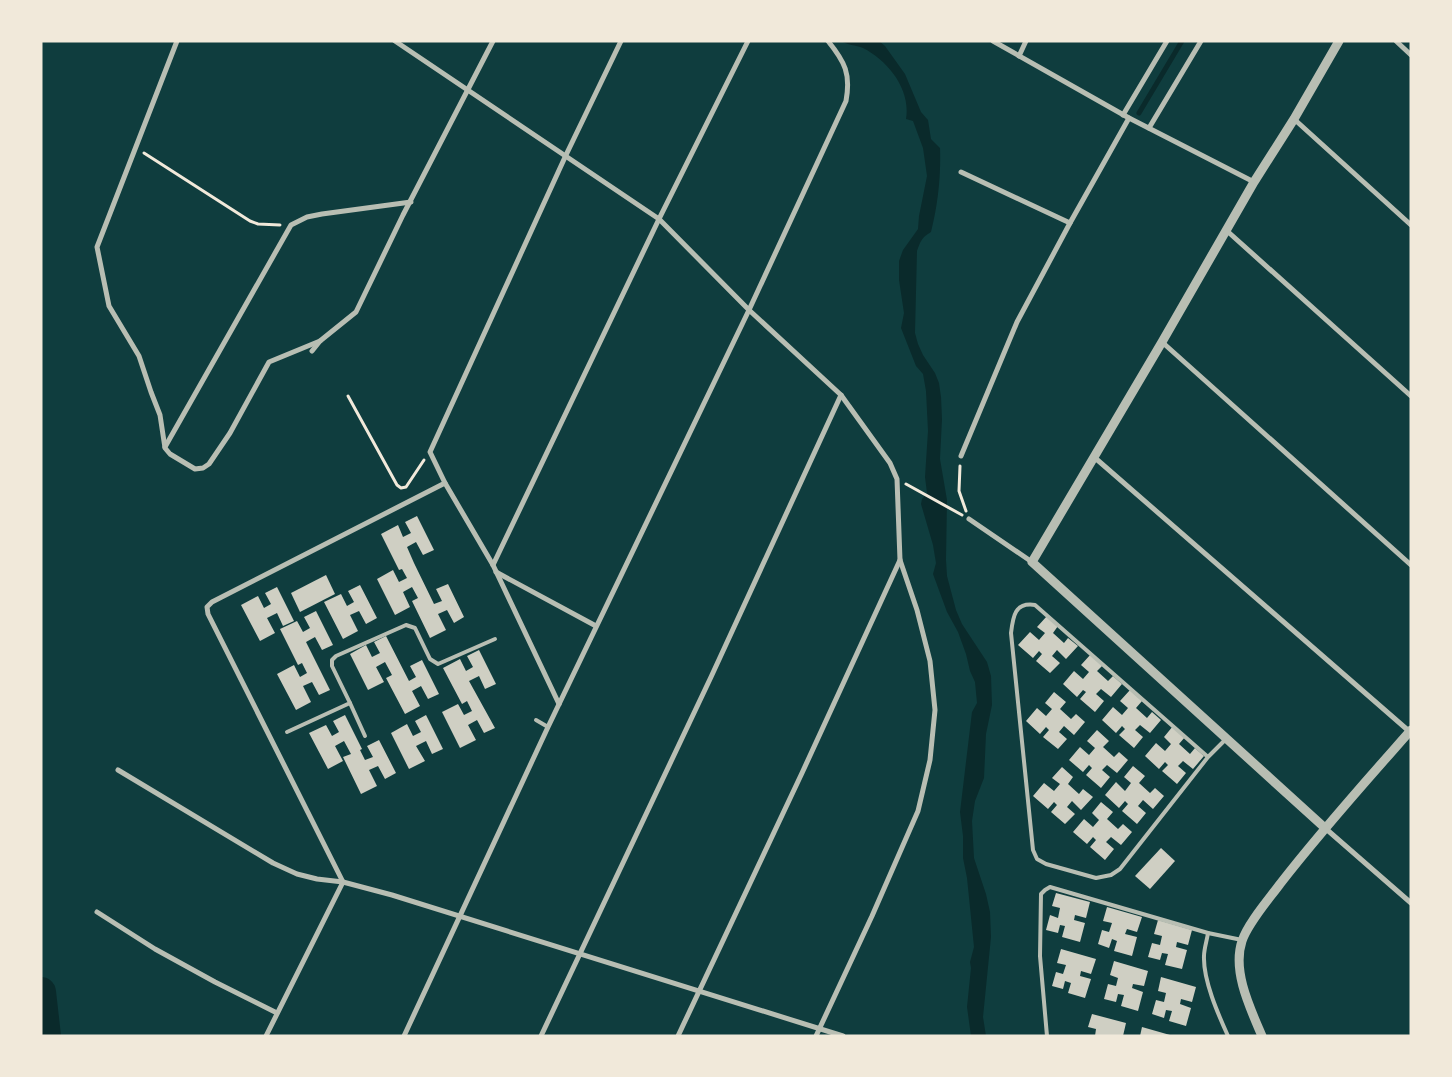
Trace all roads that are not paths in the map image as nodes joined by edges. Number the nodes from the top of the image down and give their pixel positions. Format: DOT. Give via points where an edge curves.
graph roads {
  1 [pos="177,41"];
  2 [pos="395,41"];
  3 [pos="493,41"];
  4 [pos="621,41"];
  5 [pos="748,41"];
  6 [pos="828,41"];
  7 [pos="993,41"];
  8 [pos="1026,41"];
  9 [pos="1167,41"];
  10 [pos="1201,41"];
  11 [pos="1339,41"];
  12 [pos="1396,41"];
  13 [pos="1411,55"];
  14 [pos="1019,56"];
  15 [pos="469,90"];
  16 [pos="1123,115"];
  17 [pos="1129,118"];
  18 [pos="1294,119"];
  19 [pos="1149,128"];
  20 [pos="566,155"];
  21 [pos="961,172"];
  22 [pos="1254,182"];
  23 [pos="411,202"];
  24 [pos="660,219"];
  25 [pos="1070,223"];
  26 [pos="1411,225"];
  27 [pos="1226,230"];
  28 [pos="749,310"];
  29 [pos="320,341"];
  30 [pos="1162,342"];
  31 [pos="312,351"];
  32 [pos="841,395"];
  33 [pos="1411,396"];
  34 [pos="165,448"];
  35 [pos="960,456"];
  36 [pos="1094,457"];
  37 [pos="445,483"];
  38 [pos="969,519"];
  39 [pos="900,560"];
  40 [pos="1032,562"];
  41 [pos="493,565"];
  42 [pos="1411,566"];
  43 [pos="496,572"];
  44 [pos="596,626"];
  45 [pos="495,638"];
  46 [pos="350,703"];
  47 [pos="559,704"];
  48 [pos="536,720"];
  49 [pos="548,727"];
  50 [pos="1410,731"];
  51 [pos="287,732"];
  52 [pos="365,736"];
  53 [pos="1227,738"];
  54 [pos="1208,757"];
  55 [pos="118,770"];
  56 [pos="1325,828"];
  57 [pos="343,882"];
  58 [pos="1411,903"];
  59 [pos="97,912"];
  60 [pos="461,917"];
  61 [pos="1208,933"];
  62 [pos="1242,940"];
  63 [pos="580,953"];
  64 [pos="699,991"];
  65 [pos="277,1013"];
  66 [pos="820,1028"];
  67 [pos="266,1036"];
  68 [pos="404,1036"];
  69 [pos="541,1036"];
  70 [pos="678,1036"];
  71 [pos="816,1036"];
  72 [pos="843,1036"];
  73 [pos="1047,1036"];
  74 [pos="1228,1036"];
  75 [pos="1262,1036"];
  1 -- 34 [label="street" via="97,247 109,306 139,356 160,415"];
  2 -- 15 [label="street"];
  3 -- 15 [label="street"];
  4 -- 20 [label="street"];
  5 -- 24 [label="street"];
  6 -- 28 [label="street" via="841,57 847,73 846,101"];
  7 -- 14 [label="street"];
  8 -- 14 [label="street"];
  9 -- 16 [label="street"];
  10 -- 19 [label="street"];
  11 -- 18 [label="street"];
  12 -- 13 [label="street"];
  14 -- 16 [label="street"];
  15 -- 20 [label="street"];
  15 -- 23 [label="street"];
  16 -- 17 [label="street"];
  17 -- 19 [label="street"];
  17 -- 25 [label="street"];
  18 -- 22 [label="street"];
  18 -- 26 [label="street"];
  19 -- 22 [label="street"];
  20 -- 24 [label="street"];
  20 -- 37 [label="street" via="430,452"];
  21 -- 25 [label="street"];
  22 -- 27 [label="street"];
  23 -- 29 [label="street" via="356,312"];
  23 -- 34 [label="street" via="322,214 291,225"];
  24 -- 28 [label="street"];
  24 -- 41 [label="street"];
  25 -- 35 [label="street" via="1017,322"];
  27 -- 30 [label="street"];
  27 -- 33 [label="street"];
  28 -- 32 [label="street"];
  28 -- 44 [label="street"];
  29 -- 31 [label="street"];
  29 -- 34 [label="street" via="269,362 209,464 195,468"];
  30 -- 36 [label="street"];
  30 -- 42 [label="street"];
  32 -- 39 [label="street" via="897,479"];
  32 -- 63 [label="street"];
  36 -- 40 [label="street"];
  36 -- 50 [label="street"];
  37 -- 41 [label="street"];
  37 -- 57 [label="street" via="207,607"];
  38 -- 40 [label="street"];
  39 -- 64 [label="street"];
  39 -- 66 [label="street" via="930,661 935,710 930,760 918,811"];
  40 -- 53 [label="street"];
  41 -- 43 [label="street"];
  43 -- 44 [label="street"];
  43 -- 47 [label="street"];
  44 -- 47 [label="street"];
  45 -- 46 [label="lane" via="438,664 430,659 415,628 402,626 333,658 332,666"];
  46 -- 51 [label="lane"];
  46 -- 52 [label="lane"];
  47 -- 49 [label="street"];
  48 -- 49 [label="lane"];
  49 -- 60 [label="street"];
  50 -- 56 [label="street"];
  53 -- 54 [label="lane"];
  53 -- 56 [label="street"];
  54 -- 54 [label="lane" via="1036,605 1022,605 1016,612 1011,633 1033,850 1037,859 1096,878 1111,874 1120,868"];
  55 -- 57 [label="street" via="273,863 297,874"];
  56 -- 58 [label="street"];
  56 -- 62 [label="street" via="1260,910"];
  57 -- 60 [label="street"];
  57 -- 65 [label="street"];
  59 -- 65 [label="street" via="155,949"];
  60 -- 63 [label="street"];
  60 -- 68 [label="street"];
  61 -- 62 [label="lane"];
  61 -- 73 [label="lane" via="1050,887 1045,890 1041,894 1040,956"];
  61 -- 74 [label="lane" via="1204,957 1208,983"];
  62 -- 75 [label="street" via="1241,979"];
  63 -- 64 [label="street"];
  63 -- 69 [label="street"];
  64 -- 66 [label="street"];
  64 -- 70 [label="street"];
  65 -- 67 [label="street"];
  66 -- 71 [label="street"];
  66 -- 72 [label="street"];
}
